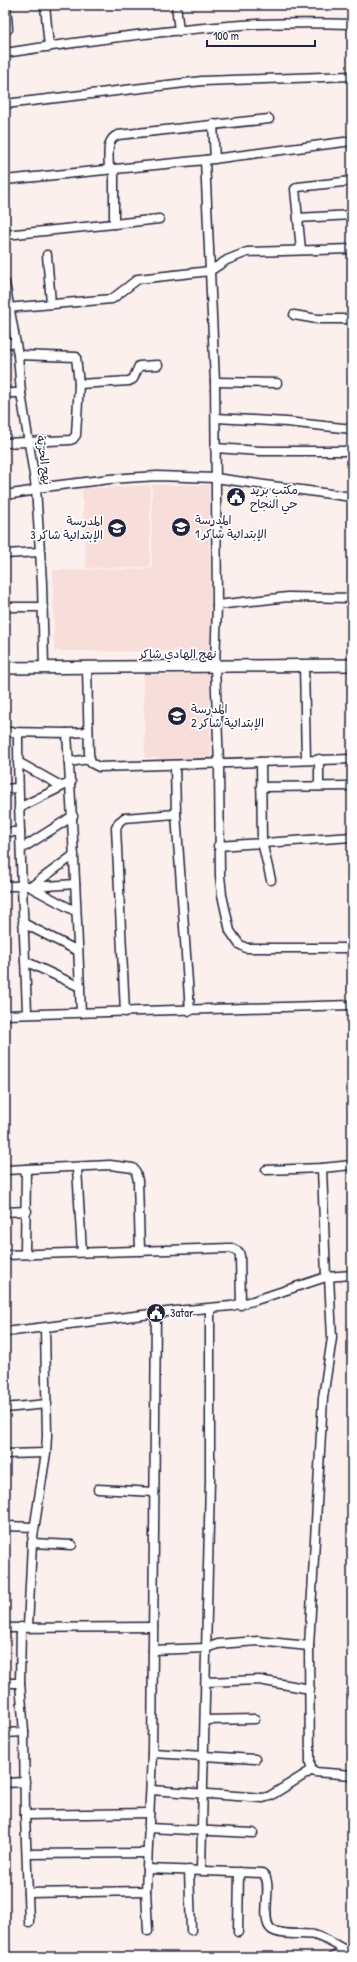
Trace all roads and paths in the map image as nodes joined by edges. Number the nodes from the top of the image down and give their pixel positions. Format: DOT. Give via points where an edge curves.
graph roads {
  1 [pos="6,5"];
  2 [pos="46,5"];
  3 [pos="176,5"];
  4 [pos="352,24"];
  5 [pos="8,29"];
  6 [pos="179,31"];
  7 [pos="48,47"];
  8 [pos="5,53"];
  9 [pos="352,76"];
  10 [pos="5,104"];
  11 [pos="269,119"];
  12 [pos="213,124"];
  13 [pos="352,141"];
  14 [pos="216,159"];
  15 [pos="205,160"];
  16 [pos="112,169"];
  17 [pos="5,180"];
  18 [pos="352,180"];
  19 [pos="352,215"];
  20 [pos="298,218"];
  21 [pos="159,219"];
  22 [pos="114,224"];
  23 [pos="5,235"];
  24 [pos="352,249"];
  25 [pos="301,250"];
  26 [pos="47,255"];
  27 [pos="210,271"];
  28 [pos="5,283"];
  29 [pos="51,303"];
  30 [pos="7,308"];
  31 [pos="294,315"];
  32 [pos="352,320"];
  33 [pos="5,343"];
  34 [pos="15,343"];
  35 [pos="18,355"];
  36 [pos="158,365"];
  37 [pos="215,382"];
  38 [pos="277,383"];
  39 [pos="79,384"];
  40 [pos="5,393"];
  41 [pos="21,393"];
  42 [pos="216,418"];
  43 [pos="352,429"];
  44 [pos="5,443"];
  45 [pos="30,443"];
  46 [pos="215,448"];
  47 [pos="352,451"];
  48 [pos="215,478"];
  49 [pos="36,488"];
  50 [pos="5,495"];
  51 [pos="352,497"];
  52 [pos="40,552"];
  53 [pos="5,554"];
  54 [pos="352,598"];
  55 [pos="217,605"];
  56 [pos="5,607"];
  57 [pos="43,607"];
  58 [pos="304,665"];
  59 [pos="352,665"];
  60 [pos="44,667"];
  61 [pos="87,667"];
  62 [pos="215,667"];
  63 [pos="5,668"];
  64 [pos="5,732"];
  65 [pos="88,732"];
  66 [pos="18,733"];
  67 [pos="67,734"];
  68 [pos="89,759"];
  69 [pos="319,759"];
  70 [pos="352,759"];
  71 [pos="306,760"];
  72 [pos="18,762"];
  73 [pos="69,762"];
  74 [pos="261,762"];
  75 [pos="219,764"];
  76 [pos="175,766"];
  77 [pos="71,782"];
  78 [pos="61,786"];
  79 [pos="319,786"];
  80 [pos="352,786"];
  81 [pos="261,787"];
  82 [pos="17,788"];
  83 [pos="5,789"];
  84 [pos="19,808"];
  85 [pos="176,814"];
  86 [pos="73,816"];
  87 [pos="5,832"];
  88 [pos="20,832"];
  89 [pos="352,837"];
  90 [pos="262,842"];
  91 [pos="218,846"];
  92 [pos="21,849"];
  93 [pos="74,855"];
  94 [pos="271,880"];
  95 [pos="75,884"];
  96 [pos="5,886"];
  97 [pos="28,886"];
  98 [pos="75,911"];
  99 [pos="23,923"];
  100 [pos="352,948"];
  101 [pos="78,951"];
  102 [pos="25,961"];
  103 [pos="80,987"];
  104 [pos="352,1005"];
  105 [pos="190,1011"];
  106 [pos="125,1012"];
  107 [pos="27,1013"];
  108 [pos="81,1013"];
  109 [pos="5,1015"];
  110 [pos="352,1165"];
  111 [pos="77,1168"];
  112 [pos="322,1168"];
  113 [pos="26,1169"];
  114 [pos="5,1170"];
  115 [pos="266,1170"];
  116 [pos="27,1211"];
  117 [pos="5,1212"];
  118 [pos="140,1250"];
  119 [pos="82,1252"];
  120 [pos="25,1254"];
  121 [pos="5,1255"];
  122 [pos="352,1275"];
  123 [pos="328,1277"];
  124 [pos="241,1304"];
  125 [pos="210,1309"];
  126 [pos="156,1313"];
  127 [pos="45,1328"];
  128 [pos="5,1332"];
  129 [pos="47,1404"];
  130 [pos="5,1408"];
  131 [pos="46,1453"];
  132 [pos="5,1454"];
  133 [pos="98,1489"];
  134 [pos="154,1492"];
  135 [pos="5,1526"];
  136 [pos="34,1527"];
  137 [pos="32,1543"];
  138 [pos="72,1545"];
  139 [pos="24,1627"];
  140 [pos="153,1627"];
  141 [pos="5,1628"];
  142 [pos="309,1646"];
  143 [pos="206,1648"];
  144 [pos="153,1650"];
  145 [pos="206,1682"];
  146 [pos="5,1683"];
  147 [pos="20,1683"];
  148 [pos="310,1689"];
  149 [pos="255,1719"];
  150 [pos="205,1720"];
  151 [pos="24,1732"];
  152 [pos="5,1733"];
  153 [pos="152,1754"];
  154 [pos="204,1755"];
  155 [pos="255,1759"];
  156 [pos="312,1770"];
  157 [pos="352,1775"];
  158 [pos="25,1782"];
  159 [pos="5,1783"];
  160 [pos="151,1790"];
  161 [pos="204,1794"];
  162 [pos="149,1813"];
  163 [pos="25,1815"];
  164 [pos="148,1828"];
  165 [pos="203,1832"];
  166 [pos="254,1834"];
  167 [pos="147,1853"];
  168 [pos="27,1854"];
  169 [pos="147,1869"];
  170 [pos="189,1870"];
  171 [pos="201,1870"];
  172 [pos="239,1872"];
  173 [pos="146,1891"];
  174 [pos="28,1893"];
  175 [pos="29,1922"];
  176 [pos="191,1930"];
  177 [pos="148,1931"];
  178 [pos="238,1932"];
  179 [pos="349,1948"];
  180 [pos="332,1957"];
  1 -- 5 [label="street"];
  2 -- 7 [label="street"];
  3 -- 6 [label="street"];
  4 -- 6 [label="street" via="257,24"];
  6 -- 7 [label="street"];
  7 -- 8 [label="street"];
  9 -- 10 [label="street" via="202,81"];
  11 -- 12 [label="street"];
  12 -- 14 [label="street"];
  12 -- 16 [label="street" via="114,136 110,142"];
  13 -- 14 [label="street"];
  14 -- 15 [label="street"];
  15 -- 16 [label="street"];
  15 -- 27 [label="street"];
  16 -- 17 [label="street"];
  16 -- 22 [label="street"];
  18 -- 20 [label="street" via="297,188 294,191"];
  19 -- 20 [label="street"];
  20 -- 25 [label="street"];
  21 -- 22 [label="street"];
  22 -- 23 [label="street"];
  24 -- 25 [label="street"];
  25 -- 27 [label="street" via="247,252 227,260"];
  26 -- 29 [label="street"];
  27 -- 29 [label="street" via="143,277 112,299"];
  27 -- 37 [label="street"];
  28 -- 30 [label="street, نهج الحرّيّة"];
  29 -- 30 [label="street"];
  30 -- 34 [label="street, نهج الحرّيّة"];
  31 -- 32 [label="street" via="317,319"];
  33 -- 34 [label="street"];
  34 -- 35 [label="street, نهج الحرّيّة"];
  35 -- 39 [label="street" via="75,356 78,360"];
  35 -- 41 [label="street, نهج الحرّيّة"];
  36 -- 39 [label="street" via="139,366 133,379 129,381"];
  37 -- 38 [label="street"];
  37 -- 42 [label="street"];
  39 -- 45 [label="street" via="75,437 70,440"];
  40 -- 41 [label="street"];
  41 -- 45 [label="street, نهج الحرّيّة"];
  42 -- 43 [label="street"];
  42 -- 46 [label="street"];
  44 -- 45 [label="street"];
  45 -- 49 [label="street, نهج الحرّيّة"];
  46 -- 47 [label="street" via="260,451"];
  46 -- 48 [label="street"];
  48 -- 49 [label="street" via="157,476"];
  48 -- 51 [label="street"];
  48 -- 55 [label="street"];
  49 -- 50 [label="street"];
  49 -- 52 [label="street, نهج الحرّيّة"];
  52 -- 53 [label="street"];
  52 -- 57 [label="street, نهج الحرّيّة"];
  54 -- 55 [label="street" via="288,597"];
  55 -- 62 [label="street"];
  56 -- 57 [label="street"];
  57 -- 60 [label="street, نهج الحرّيّة"];
  58 -- 59 [label="street, نهج الهادي شاكر"];
  58 -- 62 [label="street, نهج الهادي شاكر"];
  58 -- 71 [label="street"];
  60 -- 61 [label="street, نهج الهادي شاكر"];
  60 -- 63 [label="street, نهج الهادي شاكر"];
  61 -- 62 [label="street, نهج الهادي شاكر"];
  61 -- 65 [label="street"];
  62 -- 75 [label="street"];
  64 -- 66 [label="street"];
  65 -- 67 [label="street"];
  65 -- 68 [label="street"];
  66 -- 67 [label="street"];
  66 -- 72 [label="street"];
  67 -- 73 [label="street"];
  68 -- 73 [label="street"];
  68 -- 76 [label="street" via="95,766 104,768"];
  69 -- 70 [label="street"];
  69 -- 71 [label="street"];
  69 -- 79 [label="street"];
  71 -- 74 [label="street"];
  72 -- 78 [label="street"];
  72 -- 82 [label="street"];
  73 -- 77 [label="street"];
  74 -- 75 [label="street"];
  74 -- 81 [label="street"];
  75 -- 76 [label="street"];
  75 -- 91 [label="street"];
  76 -- 85 [label="street"];
  77 -- 78 [label="street"];
  77 -- 86 [label="street"];
  78 -- 84 [label="street"];
  79 -- 80 [label="street"];
  79 -- 81 [label="street"];
  81 -- 90 [label="street"];
  82 -- 83 [label="street"];
  82 -- 84 [label="street"];
  84 -- 88 [label="street"];
  85 -- 105 [label="street"];
  85 -- 106 [label="street" via="124,818 116,828"];
  86 -- 92 [label="street"];
  86 -- 93 [label="street"];
  87 -- 88 [label="street"];
  88 -- 92 [label="street"];
  89 -- 90 [label="street"];
  90 -- 91 [label="street"];
  90 -- 94 [label="street"];
  91 -- 100 [label="street" via="226,918 233,938 239,944 255,949"];
  92 -- 97 [label="street"];
  93 -- 95 [label="street"];
  93 -- 97 [label="street"];
  95 -- 97 [label="street"];
  95 -- 98 [label="street"];
  96 -- 97 [label="street"];
  97 -- 98 [label="street"];
  97 -- 99 [label="street"];
  98 -- 101 [label="street"];
  99 -- 101 [label="street"];
  99 -- 102 [label="street"];
  101 -- 103 [label="street"];
  102 -- 103 [label="street"];
  102 -- 107 [label="street"];
  103 -- 108 [label="street"];
  104 -- 105 [label="street"];
  105 -- 106 [label="street"];
  106 -- 108 [label="street"];
  107 -- 108 [label="street"];
  107 -- 109 [label="street"];
  110 -- 112 [label="street"];
  111 -- 113 [label="street"];
  111 -- 118 [label="street" via="133,1168 138,1181"];
  111 -- 119 [label="street"];
  112 -- 115 [label="street"];
  112 -- 123 [label="street"];
  113 -- 114 [label="street"];
  113 -- 116 [label="street"];
  116 -- 117 [label="street"];
  116 -- 120 [label="street"];
  118 -- 119 [label="street"];
  118 -- 124 [label="street" via="235,1249 240,1256"];
  119 -- 120 [label="street"];
  120 -- 121 [label="street"];
  122 -- 123 [label="street"];
  123 -- 124 [label="street"];
  123 -- 142 [label="street" via="332,1338 323,1398"];
  124 -- 125 [label="street"];
  125 -- 126 [label="street"];
  125 -- 143 [label="street"];
  126 -- 127 [label="street"];
  126 -- 134 [label="street"];
  127 -- 128 [label="street"];
  127 -- 129 [label="street"];
  129 -- 130 [label="street"];
  129 -- 131 [label="street"];
  131 -- 132 [label="street"];
  131 -- 136 [label="street"];
  133 -- 134 [label="street"];
  134 -- 140 [label="street"];
  135 -- 136 [label="street"];
  136 -- 137 [label="street"];
  137 -- 138 [label="street"];
  137 -- 139 [label="street"];
  139 -- 140 [label="street"];
  139 -- 141 [label="street"];
  139 -- 147 [label="street"];
  140 -- 144 [label="street"];
  142 -- 143 [label="street" via="258,1641 218,1644"];
  142 -- 148 [label="street"];
  143 -- 144 [label="street"];
  143 -- 145 [label="street"];
  144 -- 153 [label="street"];
  145 -- 148 [label="street" via="259,1680"];
  145 -- 150 [label="street"];
  146 -- 147 [label="street"];
  147 -- 151 [label="street"];
  148 -- 156 [label="street"];
  149 -- 150 [label="street"];
  150 -- 154 [label="street"];
  151 -- 152 [label="street"];
  151 -- 158 [label="street"];
  153 -- 154 [label="street"];
  153 -- 160 [label="street"];
  154 -- 155 [label="street"];
  154 -- 161 [label="street"];
  156 -- 157 [label="street" via="319,1773"];
  156 -- 161 [label="street" via="266,1797"];
  158 -- 159 [label="street"];
  158 -- 163 [label="street"];
  160 -- 161 [label="street"];
  160 -- 162 [label="street"];
  161 -- 165 [label="street"];
  162 -- 163 [label="street"];
  162 -- 164 [label="street"];
  163 -- 168 [label="street"];
  164 -- 165 [label="street"];
  164 -- 167 [label="street"];
  165 -- 166 [label="street"];
  165 -- 171 [label="street"];
  167 -- 168 [label="street"];
  167 -- 169 [label="street"];
  168 -- 174 [label="street"];
  169 -- 170 [label="street"];
  169 -- 173 [label="street"];
  170 -- 171 [label="street"];
  170 -- 176 [label="street"];
  171 -- 172 [label="street"];
  172 -- 178 [label="street"];
  172 -- 179 [label="street" via="262,1873 266,1876 268,1923 273,1931 304,1933"];
  173 -- 174 [label="street"];
  173 -- 177 [label="street"];
  174 -- 175 [label="street"];
  179 -- 180 [label="street"];
}
